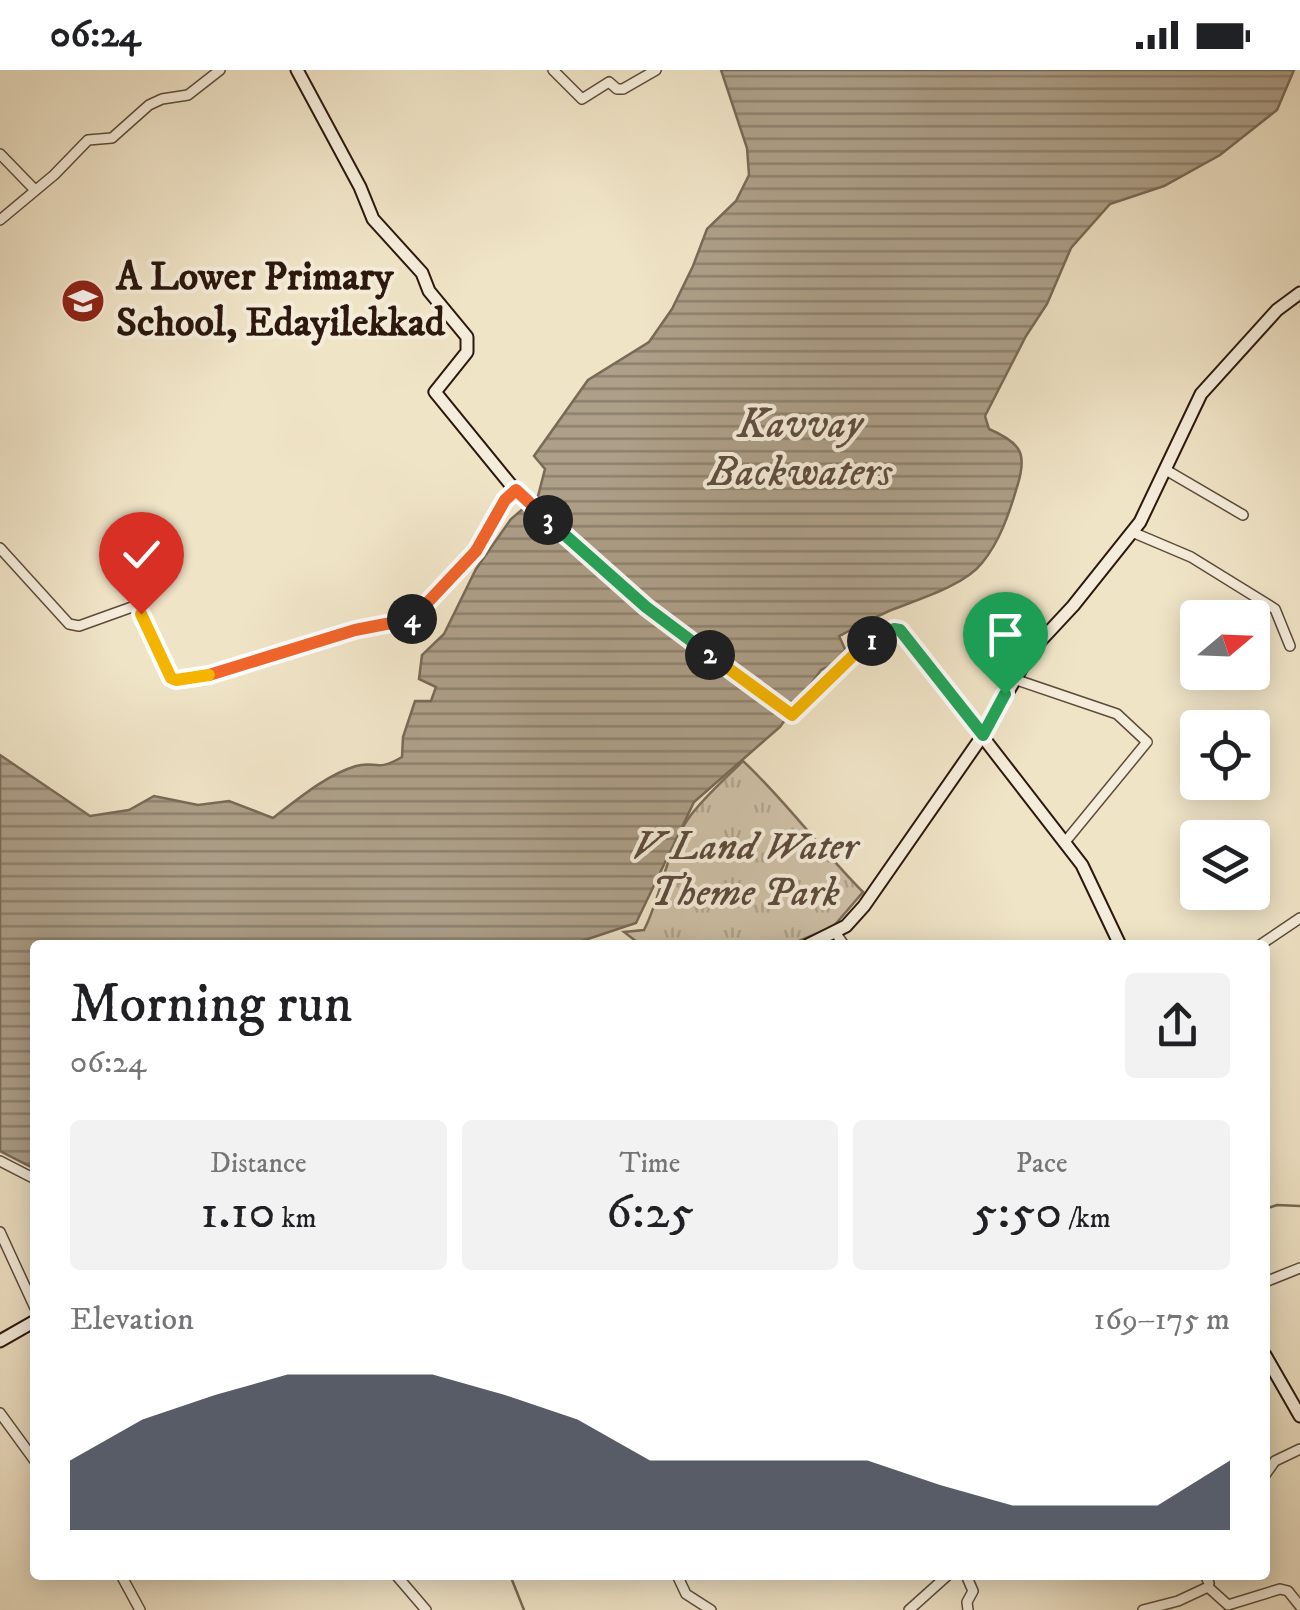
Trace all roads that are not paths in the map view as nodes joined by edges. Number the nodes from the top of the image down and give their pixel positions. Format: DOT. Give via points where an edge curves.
graph roads {
  1 [pos="220,70"];
  2 [pos="297,70"];
  3 [pos="553,70"];
  4 [pos="656,70"];
  5 [pos="0,154"];
  6 [pos="35,190"];
  7 [pos="0,220"];
  8 [pos="1300,293"];
  9 [pos="1166,470"];
  10 [pos="516,490"];
  11 [pos="1243,515"];
  12 [pos="1132,532"];
  13 [pos="0,548"];
  14 [pos="1290,646"];
  15 [pos="1014,678"];
  16 [pos="983,735"];
  17 [pos="1064,842"];
  18 [pos="1300,918"];
  19 [pos="835,932"];
  20 [pos="818,940"];
  21 [pos="841,940"];
  22 [pos="1118,940"];
  23 [pos="1267,940"];
  24 [pos="0,1161"];
  25 [pos="30,1176"];
  26 [pos="0,1232"];
  27 [pos="1300,1268"];
  28 [pos="1270,1280"];
  29 [pos="30,1297"];
  30 [pos="30,1324"];
  31 [pos="0,1342"];
  32 [pos="1270,1365"];
  33 [pos="0,1413"];
  34 [pos="1300,1416"];
  35 [pos="1300,1449"];
  36 [pos="30,1454"];
  37 [pos="1270,1468"];
  38 [pos="124,1580"];
  39 [pos="400,1580"];
  40 [pos="679,1580"];
  41 [pos="942,1580"];
  42 [pos="968,1580"];
  43 [pos="1207,1580"];
  44 [pos="1208,1588"];
  45 [pos="1300,1606"];
  46 [pos="1234,1607"];
  47 [pos="140,1610"];
  48 [pos="426,1610"];
  49 [pos="711,1610"];
  50 [pos="909,1610"];
  51 [pos="968,1610"];
  52 [pos="1143,1610"];
  1 -- 6 [label="street" via="188,95 149,105 112,138 88,140"];
  2 -- 10 [label="main road" via="373,220 467,337 466,352 435,392"];
  3 -- 4 [label="street" via="582,99 604,83 622,89"];
  5 -- 6 [label="street"];
  6 -- 7 [label="street"];
  8 -- 9 [label="main road" via="1201,394"];
  9 -- 11 [label="street"];
  9 -- 12 [label="main road"];
  10 -- 13 [label="street" via="476,551 415,618 176,680 136,609 69,624"];
  10 -- 16 [label="main road" via="662,620 792,715 863,646 894,629"];
  12 -- 14 [label="street" via="1191,557 1275,609"];
  12 -- 15 [label="main road"];
  15 -- 16 [label="main road"];
  15 -- 17 [label="street" via="1118,714 1147,742"];
  16 -- 17 [label="main road"];
  16 -- 19 [label="main road" via="864,906"];
  17 -- 22 [label="main road" via="1082,864"];
  18 -- 23 [label="street"];
  19 -- 20 [label="main road"];
  19 -- 21 [label="street"];
  24 -- 25 [label="street"];
  26 -- 29 [label="street"];
  27 -- 28 [label="street"];
  30 -- 31 [label="main road"];
  32 -- 34 [label="main road"];
  33 -- 36 [label="street"];
  35 -- 37 [label="street"];
  38 -- 47 [label="street"];
  39 -- 48 [label="street"];
  40 -- 49 [label="street" via="686,1594"];
  41 -- 50 [label="street"];
  42 -- 51 [label="street" via="974,1591"];
  43 -- 44 [label="street"];
  44 -- 46 [label="street"];
  44 -- 52 [label="street"];
  45 -- 46 [label="street" via="1280,1589"];
}
